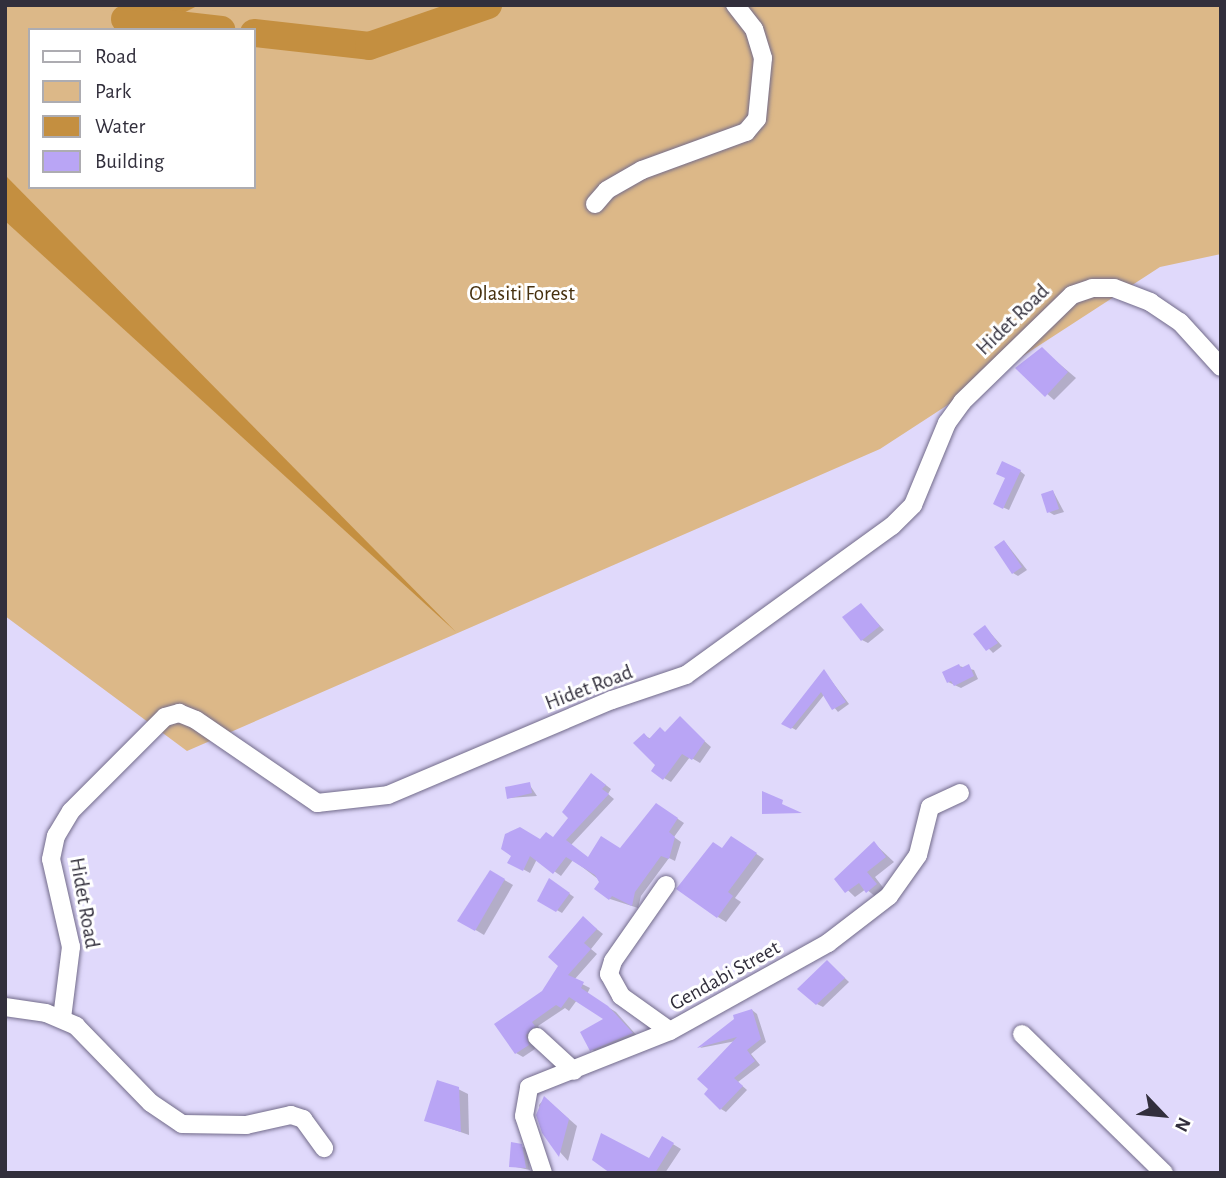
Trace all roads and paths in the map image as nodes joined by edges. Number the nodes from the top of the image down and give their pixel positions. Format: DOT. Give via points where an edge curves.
graph roads {
  1 [pos="735,5"];
  2 [pos="595,204"];
  3 [pos="1221,367"];
  4 [pos="960,793"];
  5 [pos="666,885"];
  6 [pos="5,1007"];
  7 [pos="62,1018"];
  8 [pos="670,1031"];
  9 [pos="1022,1034"];
  10 [pos="537,1037"];
  11 [pos="574,1071"];
  12 [pos="324,1148"];
  13 [pos="543,1173"];
  14 [pos="1164,1173"];
  1 -- 2 [label="street" via="754,29 762,58 757,119 746,132 642,170 607,190"];
  3 -- 7 [label="street, Hidet Road" via="1180,322 1150,302 1114,288 1092,288 1072,295 962,402 942,433 913,505 892,526 686,675 612,700 388,795 317,803 196,720 179,713 165,717 71,811 56,836 51,859 71,947"];
  4 -- 8 [label="street, Gendabi Street" via="930,807 912,866 870,912 784,971"];
  5 -- 8 [label="street" via="613,961 609,974 621,996"];
  6 -- 7 [label="street"];
  7 -- 12 [label="street" via="81,1030 172,1119 192,1126 217,1126 291,1115 303,1119"];
  8 -- 11 [label="street, Gendabi Street"];
  9 -- 14 [label="street"];
  10 -- 11 [label="street"];
  11 -- 13 [label="street, Gendabi Street" via="538,1081 525,1097 524,1115"];
}
